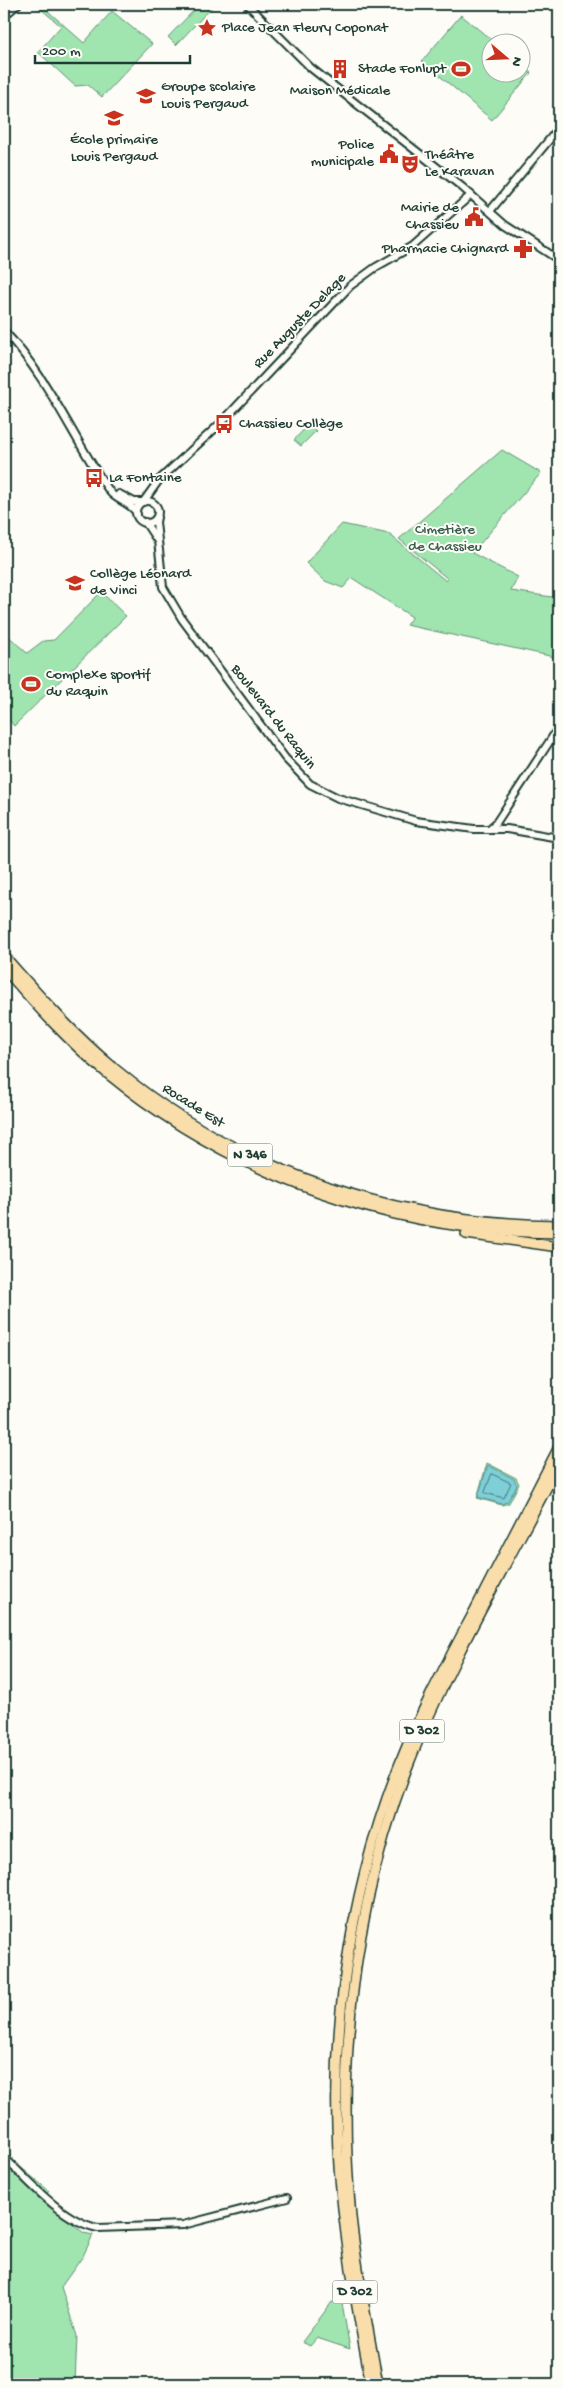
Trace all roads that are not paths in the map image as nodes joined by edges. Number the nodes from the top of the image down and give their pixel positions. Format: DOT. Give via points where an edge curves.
graph roads {
  1 [pos="18,4"];
  2 [pos="247,4"];
  3 [pos="4,16"];
  4 [pos="559,128"];
  5 [pos="471,194"];
  6 [pos="490,211"];
  7 [pos="559,260"];
  8 [pos="4,331"];
  9 [pos="159,480"];
  10 [pos="107,487"];
  11 [pos="143,502"];
  12 [pos="156,504"];
  13 [pos="137,514"];
  14 [pos="157,517"];
  15 [pos="145,522"];
  16 [pos="158,544"];
  17 [pos="559,727"];
  18 [pos="489,829"];
  19 [pos="559,838"];
  20 [pos="4,956"];
  21 [pos="4,968"];
  22 [pos="408,1218"];
  23 [pos="559,1225"];
  24 [pos="559,1233"];
  25 [pos="559,1247"];
  26 [pos="559,1447"];
  27 [pos="559,1464"];
  28 [pos="4,2157"];
  29 [pos="344,2175"];
  30 [pos="287,2198"];
  31 [pos="346,2199"];
  32 [pos="371,2384"];
  33 [pos="378,2384"];
  1 -- 3 [label="street"];
  2 -- 5 [label="street" via="311,68"];
  4 -- 6 [label="street"];
  5 -- 6 [label="street"];
  5 -- 9 [label="street, Rue Auguste Delage" via="413,246 350,286 222,422"];
  6 -- 7 [label="street" via="505,225"];
  8 -- 10 [label="street" via="44,382"];
  9 -- 11 [label="street, Rue Auguste Delage"];
  9 -- 12 [label="street" via="154,496"];
  10 -- 11 [label="street" via="134,502"];
  10 -- 13 [label="street" via="112,495 132,507"];
  11 -- 12 [label="street"];
  11 -- 13 [label="street"];
  12 -- 14 [label="street"];
  13 -- 15 [label="street"];
  14 -- 15 [label="street" via="152,522"];
  14 -- 16 [label="street, Boulevard du Raquin"];
  15 -- 16 [label="street, Boulevard du Raquin"];
  16 -- 18 [label="street, Boulevard du Raquin" via="163,587 182,619 300,776 327,793 393,815 445,826"];
  17 -- 18 [label="street"];
  18 -- 19 [label="street, Boulevard du Raquin"];
  20 -- 23 [label="highway, Rocade Est / N 346" via="52,1010 116,1070 192,1123 265,1162 346,1194 416,1211 494,1222"];
  21 -- 22 [label="highway, Rocade Est / N 346" via="70,1040 107,1073 172,1120 240,1159 290,1182 330,1197"];
  22 -- 24 [label="highway, Rocade Est / N 346" via="493,1231"];
  22 -- 25 [label="highway" via="414,1224"];
  26 -- 29 [label="highway, D 302" via="424,1708 379,1824 360,1897 344,1994 338,2081"];
  27 -- 29 [label="highway, D 302" via="431,1711 387,1825 367,1899 351,1994 345,2079"];
  28 -- 30 [label="street" via="72,2218 98,2228 183,2225"];
  29 -- 31 [label="highway, D 302"];
  31 -- 32 [label="highway, D 302" via="356,2298"];
  31 -- 33 [label="highway, D 302"];
}
